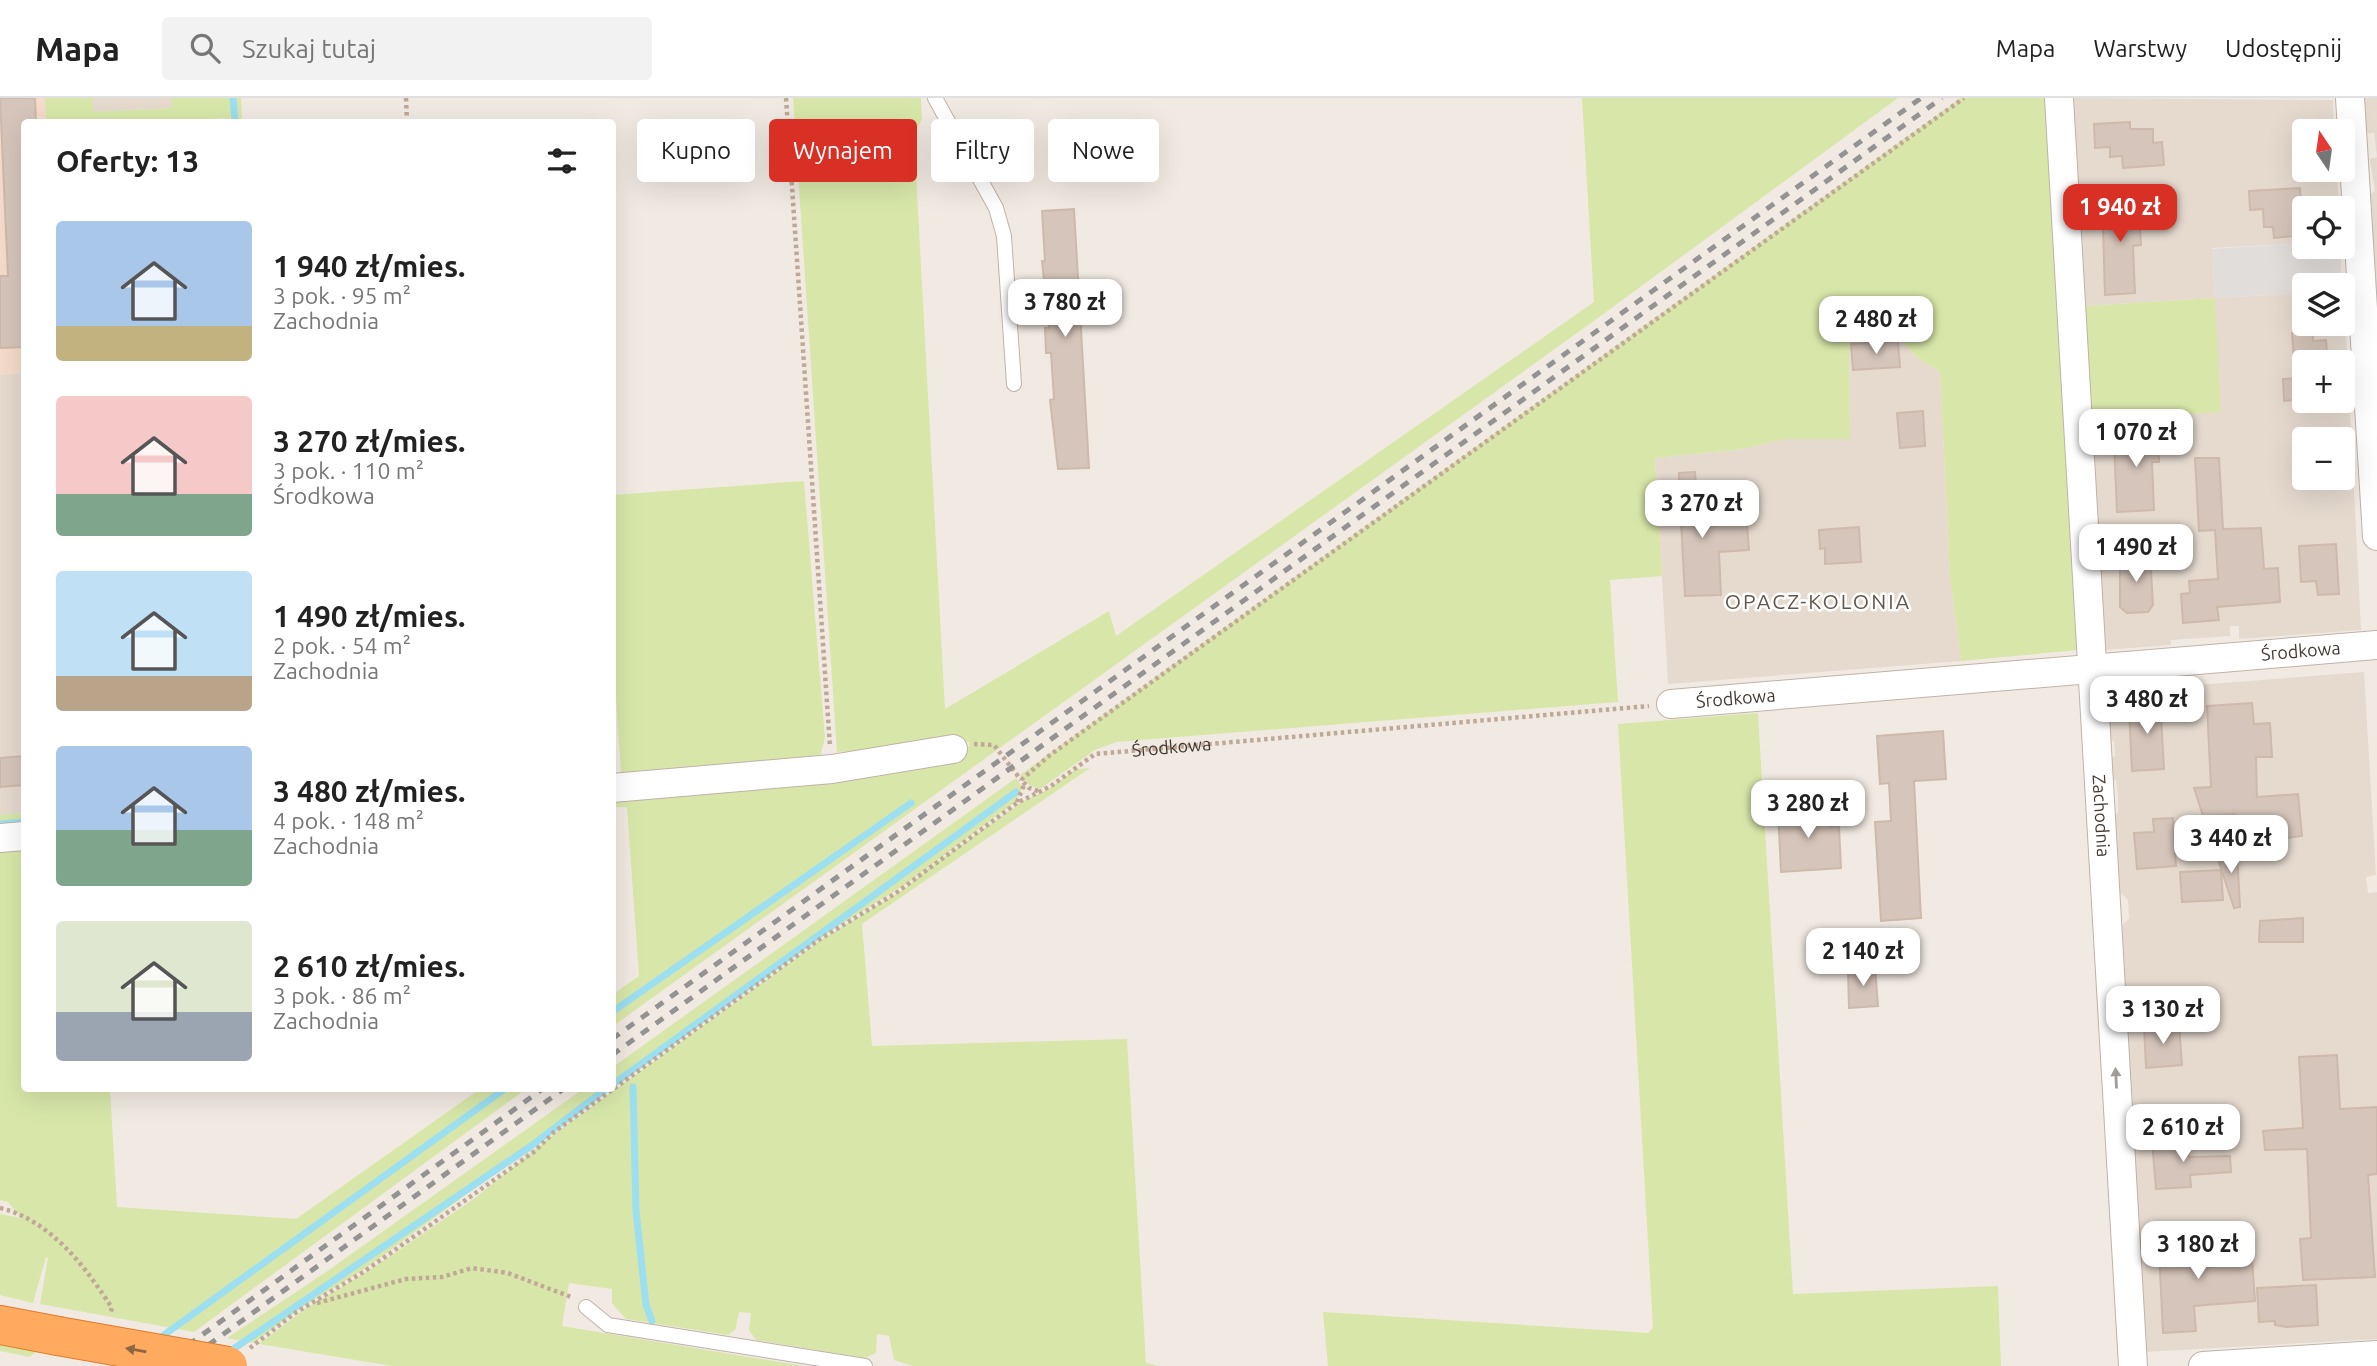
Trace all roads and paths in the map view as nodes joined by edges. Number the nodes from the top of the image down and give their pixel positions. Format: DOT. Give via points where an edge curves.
graph roads {
  1 [pos="406,98"];
  2 [pos="786,98"];
  3 [pos="935,98"];
  4 [pos="1964,98"];
  5 [pos="2059,98"];
  6 [pos="2350,98"];
  7 [pos="407,119"];
  8 [pos="1014,384"];
  9 [pos="2377,536"];
  10 [pos="2377,645"];
  11 [pos="2092,668"];
  12 [pos="1671,704"];
  13 [pos="953,749"];
  14 [pos="999,750"];
  15 [pos="832,769"];
  16 [pos="1023,783"];
  17 [pos="616,788"];
  18 [pos="1040,792"];
  19 [pos="1017,803"];
  20 [pos="21,836"];
  21 [pos="0,838"];
  22 [pos="616,1087"];
  23 [pos="609,1092"];
  24 [pos="0,1208"];
  25 [pos="305,1307"];
  26 [pos="586,1307"];
  27 [pos="109,1317"];
  28 [pos="0,1325"];
  29 [pos="2377,1355"];
  30 [pos="236,1359"];
  31 [pos="866,1366"];
  32 [pos="2133,1366"];
  33 [pos="2203,1366"];
  1 -- 7 [label="path"];
  2 -- 15 [label="path"];
  3 -- 8 [label="lane" via="996,208 1004,236"];
  4 -- 16 [label="path" via="1049,755 1026,773"];
  5 -- 11 [label="street, Zachodnia"];
  6 -- 9 [label="street"];
  10 -- 11 [label="street, Środkowa"];
  11 -- 12 [label="street, Środkowa"];
  32 -- 11 [label="street, Zachodnia, one-way"];
  12 -- 18 [label="path, Środkowa" via="1095,754"];
  13 -- 15 [label="street"];
  14 -- 16 [label="path"];
  15 -- 17 [label="street"];
  16 -- 18 [label="path"];
  16 -- 19 [label="path"];
  18 -- 19 [label="path"];
  19 -- 22 [label="path" via="909,884 778,970"];
  20 -- 21 [label="street"];
  23 -- 25 [label="path" via="365,1271"];
  24 -- 27 [label="path" via="23,1214 80,1263 112,1308"];
  25 -- 26 [label="path" via="406,1279 489,1268 564,1294"];
  25 -- 30 [label="path"];
  26 -- 31 [label="lane" via="608,1325"];
  30 -- 28 [label="highway, one-way, bridge"];
  29 -- 33 [label="street"];
}
